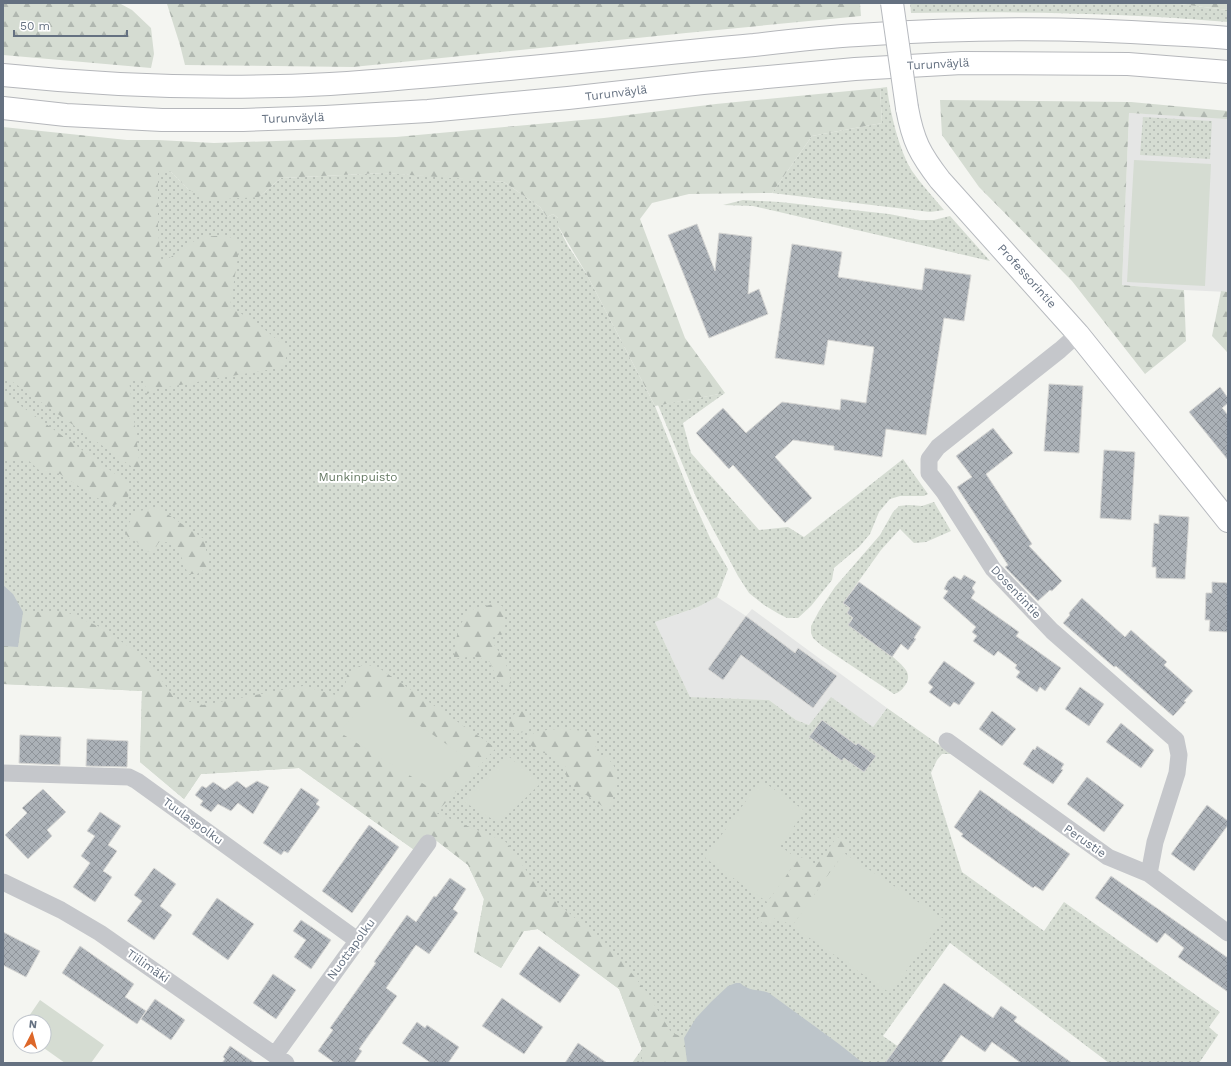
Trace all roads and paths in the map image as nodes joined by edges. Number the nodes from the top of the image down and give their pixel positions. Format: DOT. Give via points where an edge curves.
graph roads {
  1 [pos="892,3"];
  2 [pos="1228,38"];
  3 [pos="1228,72"];
  4 [pos="3,75"];
  5 [pos="3,108"];
  6 [pos="1078,334"];
  7 [pos="1228,521"];
  8 [pos="947,741"];
  9 [pos="3,773"];
  10 [pos="428,843"];
  11 [pos="1149,874"];
  12 [pos="3,882"];
  13 [pos="1228,933"];
  14 [pos="353,946"];
  15 [pos="280,1059"];
  1 -- 6 [label="main road, Professorintie, bridge" via="911,128 927,163"];
  2 -- 4 [label="main road" via="1053,29 858,35 427,77 326,84 163,86 68,82"];
  3 -- 5 [label="main road, Turunväylä" via="1128,64 962,63 855,69 428,111 258,119 162,120 66,115"];
  6 -- 7 [label="main road, Professorintie"];
  6 -- 11 [label="street, Dosentintie" via="938,447 929,459 929,473 993,569 1052,631 1176,740 1179,755 1177,773 1155,842"];
  8 -- 11 [label="street, Perustie" via="1108,857"];
  9 -- 14 [label="street, Tuulaspolku" via="129,777"];
  10 -- 14 [label="street, Nuottapolku"];
  11 -- 13 [label="street, Perustie"];
  12 -- 15 [label="street, Tiilimäki" via="61,910 100,933"];
  14 -- 15 [label="street, Nuottapolku"];
}
